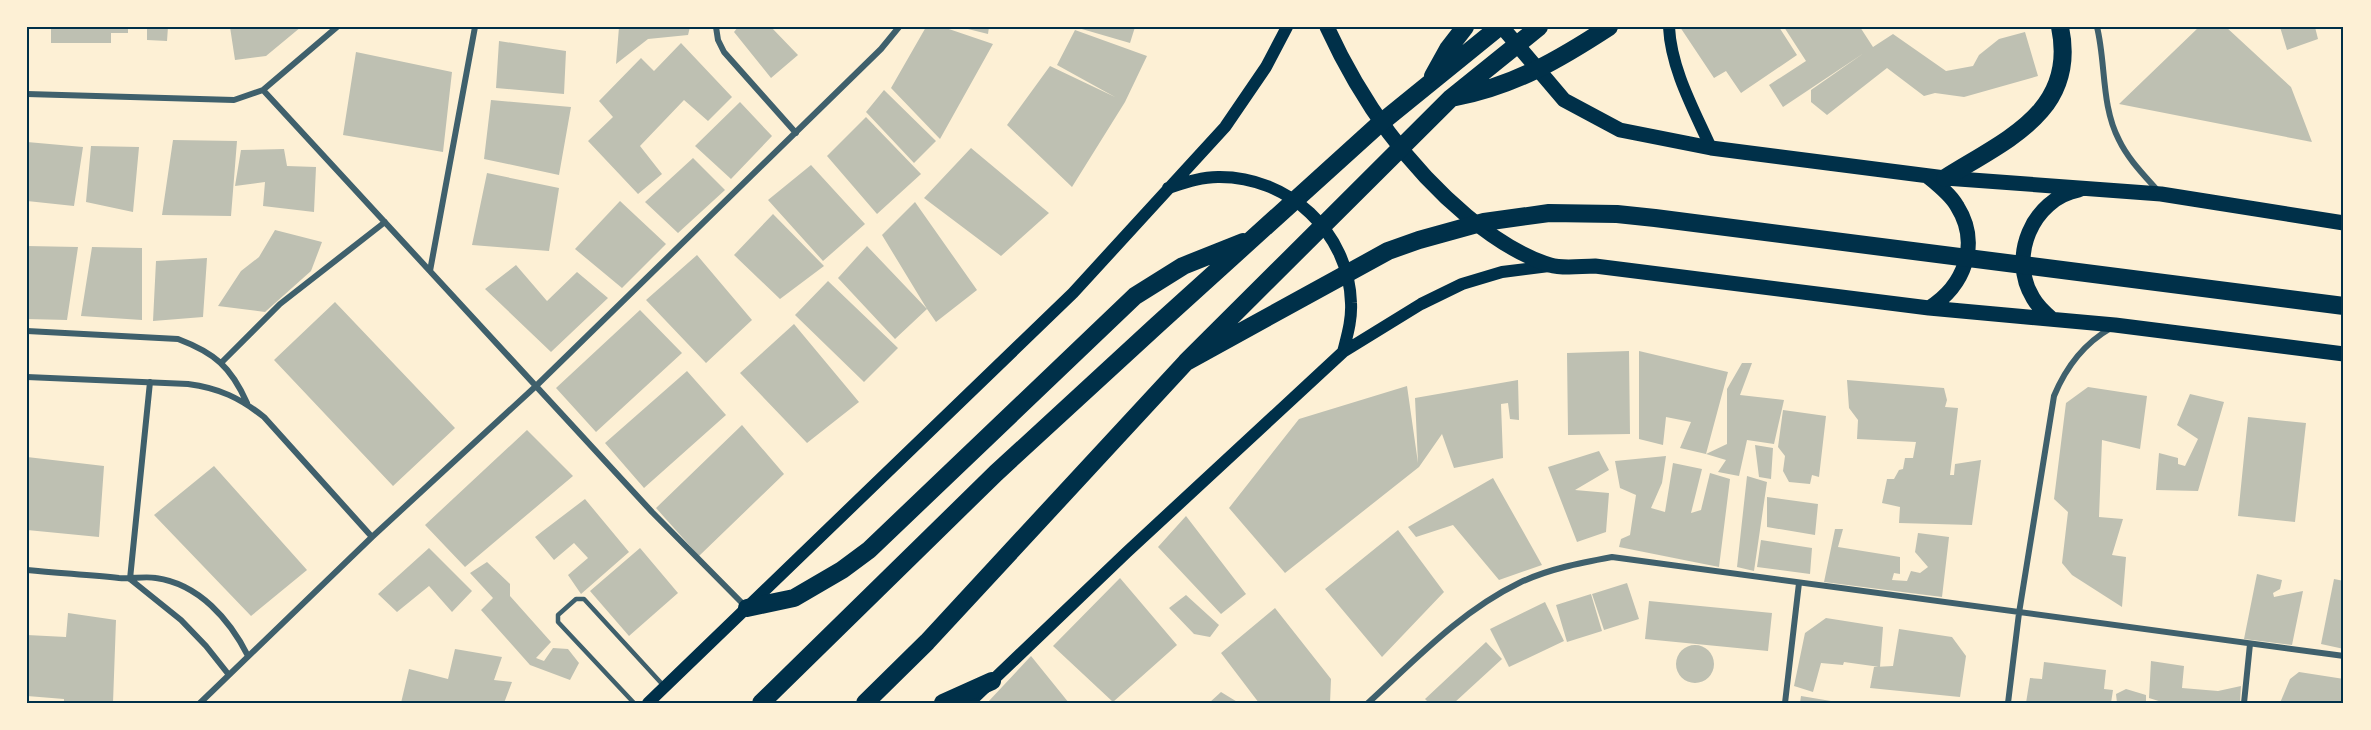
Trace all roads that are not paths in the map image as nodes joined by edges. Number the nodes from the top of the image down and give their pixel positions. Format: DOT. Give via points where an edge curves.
graph roads {
  1 [pos="337,27"];
  2 [pos="475,27"];
  3 [pos="716,27"];
  4 [pos="899,27"];
  5 [pos="1287,27"];
  6 [pos="1327,27"];
  7 [pos="1465,27"];
  8 [pos="1500,27"];
  9 [pos="1539,27"];
  10 [pos="1609,27"];
  11 [pos="1668,27"];
  12 [pos="2060,27"];
  13 [pos="2097,27"];
  14 [pos="1429,83"];
  15 [pos="263,90"];
  16 [pos="27,94"];
  17 [pos="1451,98"];
  18 [pos="796,133"];
  19 [pos="1710,148"];
  20 [pos="1936,177"];
  21 [pos="2088,188"];
  22 [pos="1167,189"];
  23 [pos="2161,194"];
  24 [pos="2342,220"];
  25 [pos="385,222"];
  26 [pos="1251,240"];
  27 [pos="1552,266"];
  28 [pos="430,271"];
  29 [pos="2344,306"];
  30 [pos="1929,308"];
  31 [pos="2052,319"];
  32 [pos="2115,325"];
  33 [pos="27,331"];
  34 [pos="1343,352"];
  35 [pos="2344,354"];
  36 [pos="222,362"];
  37 [pos="1186,362"];
  38 [pos="27,377"];
  39 [pos="150,382"];
  40 [pos="536,386"];
  41 [pos="248,404"];
  42 [pos="372,537"];
  43 [pos="27,570"];
  44 [pos="130,579"];
  45 [pos="1799,583"];
  46 [pos="747,608"];
  47 [pos="2019,613"];
  48 [pos="2250,644"];
  49 [pos="248,656"];
  50 [pos="2344,657"];
  51 [pos="229,675"];
  52 [pos="992,681"];
  53 [pos="665,687"];
  54 [pos="200,703"];
  55 [pos="634,703"];
  56 [pos="648,703"];
  57 [pos="761,703"];
  58 [pos="865,703"];
  59 [pos="943,703"];
  60 [pos="969,703"];
  61 [pos="1368,703"];
  62 [pos="1785,703"];
  63 [pos="2008,703"];
  64 [pos="2244,703"];
  1 -- 15 [label="street"];
  2 -- 28 [label="street"];
  3 -- 18 [label="street" via="724,52"];
  4 -- 18 [label="street"];
  5 -- 22 [label="main road" via="1266,67 1225,127"];
  6 -- 27 [label="main road" via="1369,105 1426,178 1481,228 1511,249"];
  7 -- 14 [label="highway"];
  8 -- 14 [label="highway"];
  8 -- 19 [label="main road" via="1564,100 1588,115 1620,130"];
  9 -- 17 [label="highway"];
  10 -- 17 [label="highway" via="1562,58 1519,79"];
  11 -- 19 [label="main road" via="1683,83"];
  12 -- 20 [label="highway" via="2061,73 2048,103 2025,127"];
  13 -- 23 [label="street" via="2118,139"];
  14 -- 26 [label="highway"];
  15 -- 16 [label="street" via="234,100"];
  15 -- 25 [label="street"];
  17 -- 37 [label="highway"];
  18 -- 40 [label="street"];
  19 -- 20 [label="main road"];
  20 -- 21 [label="main road"];
  20 -- 30 [label="main road" via="1957,205 1969,243 1959,281"];
  21 -- 23 [label="main road"];
  21 -- 31 [label="main road" via="2073,191 2048,205 2030,228 2025,242 2026,285 2032,298"];
  22 -- 34 [label="main road" via="1192,180 1242,179 1290,196 1310,212 1340,253 1348,277 1351,303"];
  22 -- 46 [label="main road" via="1073,293"];
  23 -- 24 [label="main road"];
  25 -- 28 [label="street"];
  25 -- 36 [label="street" via="280,304"];
  26 -- 46 [label="highway" via="1212,252 1135,296 894,527 842,570 794,597"];
  26 -- 57 [label="highway" via="996,473"];
  27 -- 30 [label="main road" via="1595,266"];
  27 -- 34 [label="main road" via="1502,272 1462,284"];
  28 -- 40 [label="street"];
  29 -- 37 [label="highway" via="1655,218 1549,213 1484,222 1388,251"];
  30 -- 31 [label="main road"];
  31 -- 32 [label="main road"];
  32 -- 35 [label="main road"];
  32 -- 47 [label="street" via="2078,355 2054,396"];
  33 -- 36 [label="street" via="178,339"];
  34 -- 52 [label="main road"];
  36 -- 41 [label="street"];
  37 -- 58 [label="highway" via="927,642"];
  38 -- 39 [label="street"];
  39 -- 41 [label="street" via="209,387"];
  39 -- 44 [label="street"];
  40 -- 42 [label="street"];
  40 -- 46 [label="street"];
  41 -- 42 [label="street"];
  42 -- 49 [label="street"];
  43 -- 44 [label="street"];
  44 -- 49 [label="street" via="157,578 202,598 237,634"];
  44 -- 51 [label="street" via="181,621"];
  45 -- 47 [label="street"];
  45 -- 61 [label="street" via="1612,557 1565,566 1520,583 1478,606"];
  45 -- 62 [label="street"];
  46 -- 53 [label="main road"];
  47 -- 48 [label="street"];
  47 -- 63 [label="street"];
  48 -- 50 [label="street"];
  48 -- 64 [label="street"];
  49 -- 51 [label="street"];
  51 -- 54 [label="street"];
  52 -- 59 [label="highway"];
  52 -- 60 [label="main road"];
  53 -- 55 [label="lane" via="584,599 578,598 558,615 558,622"];
  53 -- 56 [label="main road"];
}
